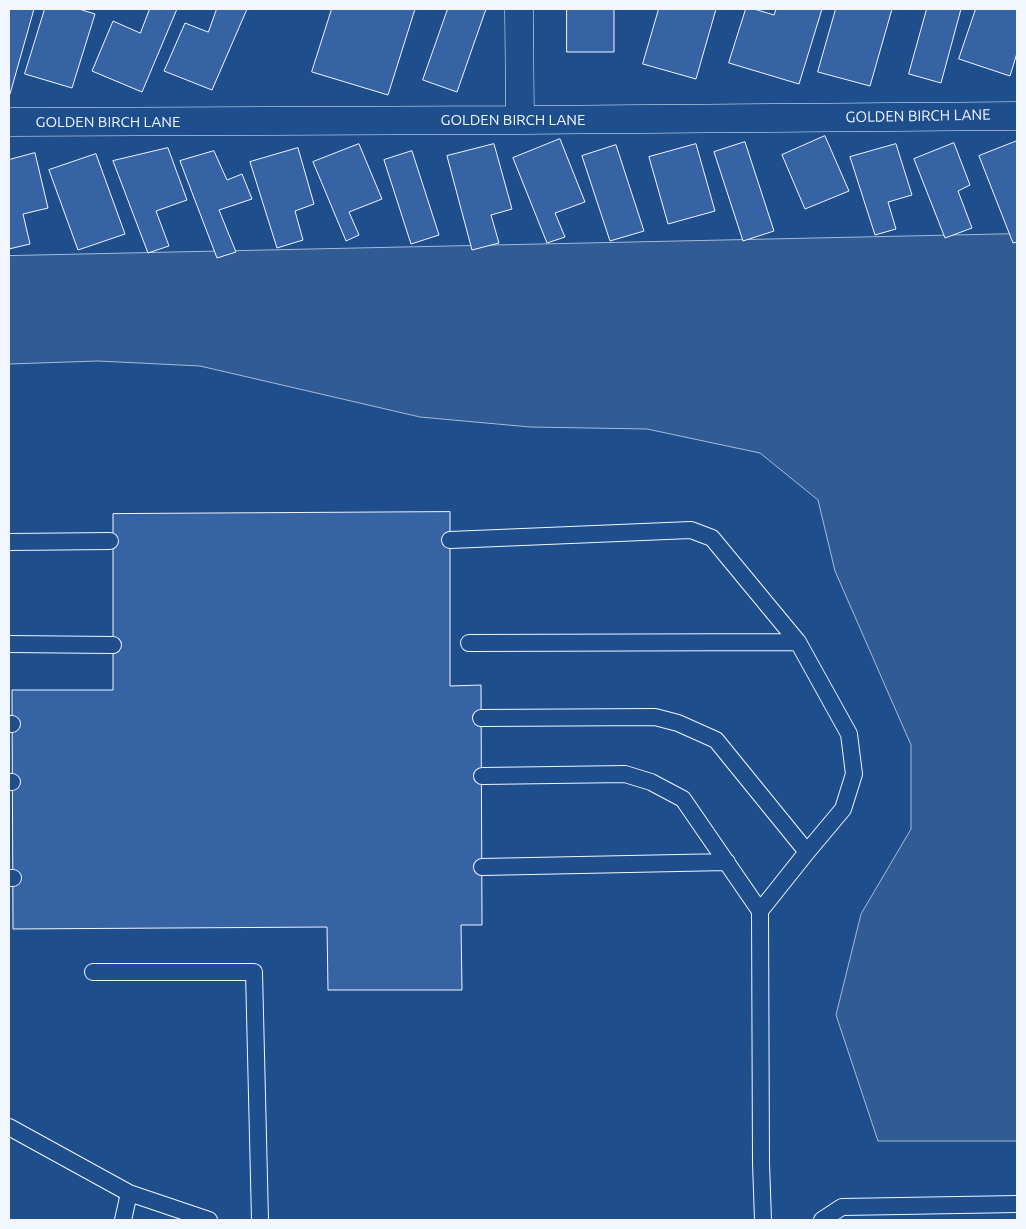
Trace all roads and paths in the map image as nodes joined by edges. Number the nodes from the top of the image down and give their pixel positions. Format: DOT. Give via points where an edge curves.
graph roads {
  1 [pos="519,9"];
  2 [pos="1017,116"];
  3 [pos="520,120"];
  4 [pos="9,122"];
  5 [pos="450,540"];
  6 [pos="110,541"];
  7 [pos="9,542"];
  8 [pos="798,642"];
  9 [pos="469,643"];
  10 [pos="9,644"];
  11 [pos="113,645"];
  12 [pos="481,718"];
  13 [pos="482,776"];
  14 [pos="807,852"];
  15 [pos="727,862"];
  16 [pos="482,867"];
  17 [pos="760,911"];
  18 [pos="93,972"];
  19 [pos="9,1127"];
  20 [pos="129,1193"];
  21 [pos="1017,1204"];
  22 [pos="123,1220"];
  23 [pos="209,1220"];
  24 [pos="260,1220"];
  25 [pos="763,1220"];
  26 [pos="822,1220"];
  1 -- 3 [label="street"];
  2 -- 3 [label="street, GOLDEN BIRCH LANE"];
  3 -- 4 [label="street, GOLDEN BIRCH LANE"];
  5 -- 8 [label="lane" via="691,530 712,538"];
  6 -- 7 [label="lane"];
  8 -- 9 [label="lane"];
  8 -- 14 [label="lane" via="849,734 854,774 843,809"];
  10 -- 11 [label="lane"];
  12 -- 14 [label="lane" via="655,717 678,723 716,740"];
  13 -- 15 [label="lane" via="625,774 651,782 683,799"];
  14 -- 17 [label="lane"];
  15 -- 16 [label="lane"];
  15 -- 17 [label="lane"];
  17 -- 25 [label="lane"];
  18 -- 24 [label="lane" via="254,972"];
  19 -- 20 [label="lane"];
  20 -- 22 [label="lane"];
  20 -- 23 [label="lane"];
  21 -- 26 [label="lane" via="842,1207"];
}
